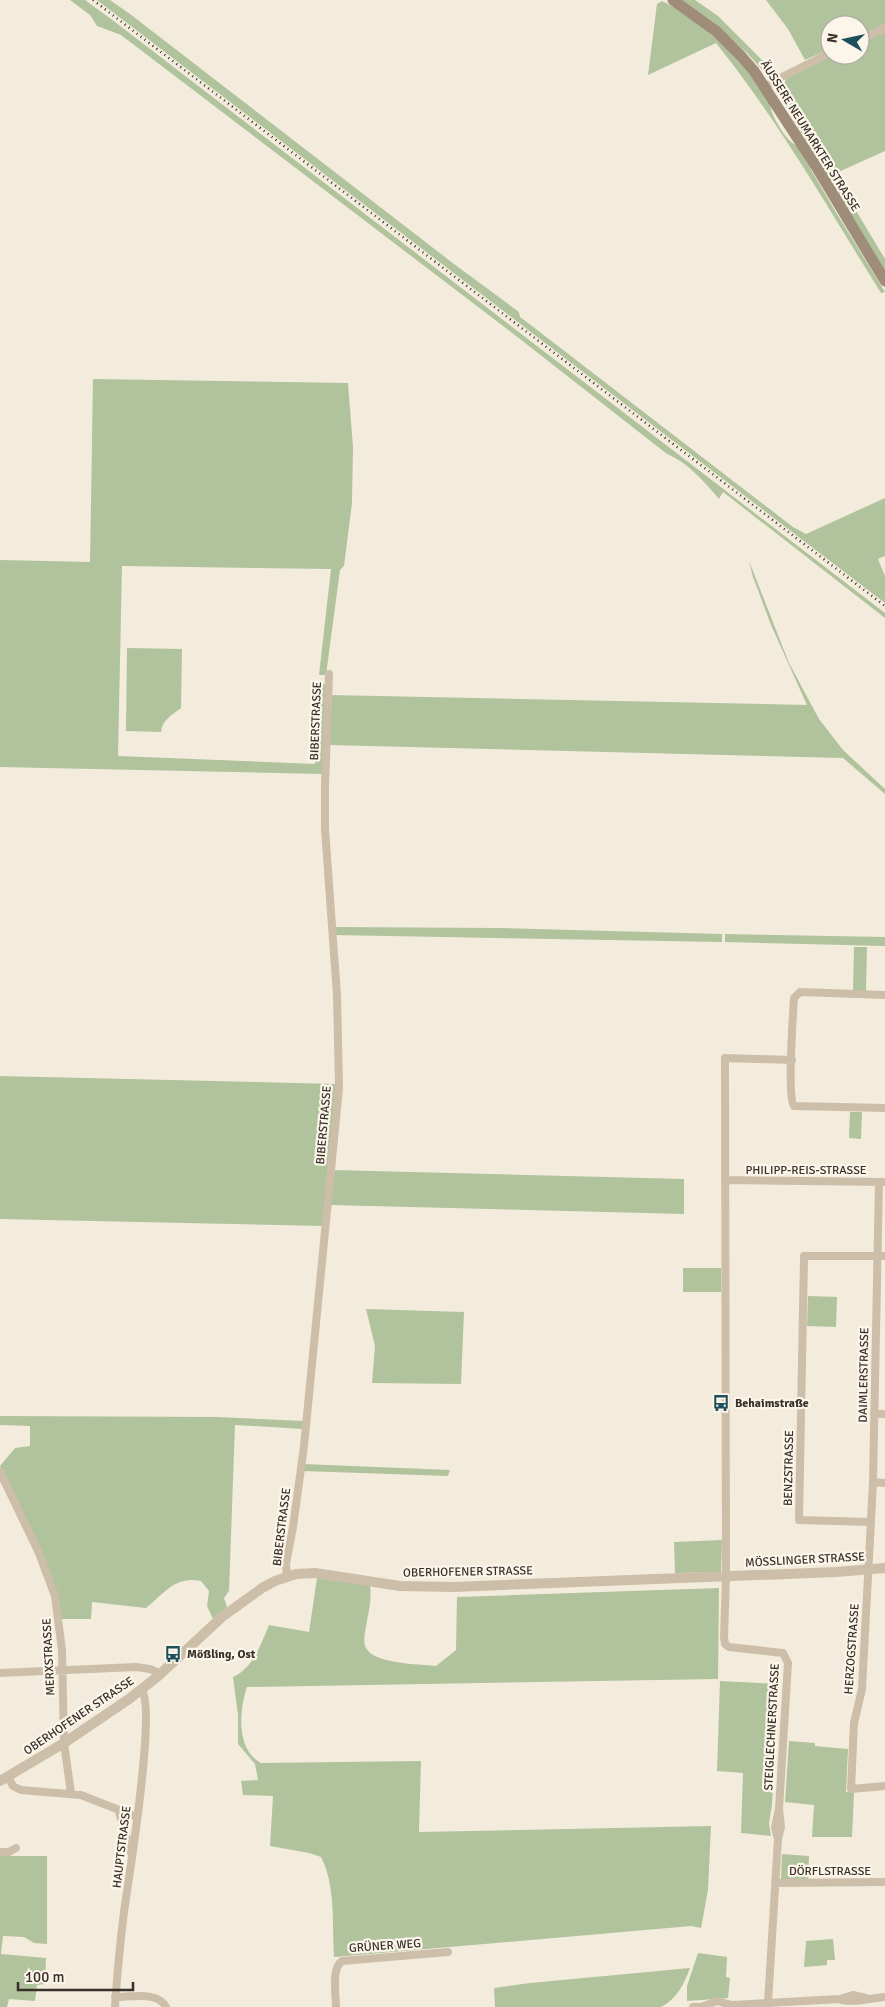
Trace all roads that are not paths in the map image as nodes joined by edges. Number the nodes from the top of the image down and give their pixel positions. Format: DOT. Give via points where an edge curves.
graph roads {
  1 [pos="673,0"];
  2 [pos="885,28"];
  3 [pos="870,35"];
  4 [pos="820,58"];
  5 [pos="765,87"];
  6 [pos="885,281"];
  7 [pos="329,674"];
  8 [pos="885,995"];
  9 [pos="792,1060"];
  10 [pos="885,1108"];
  11 [pos="726,1180"];
  12 [pos="882,1182"];
  13 [pos="881,1256"];
  14 [pos="876,1326"];
  15 [pos="885,1326"];
  16 [pos="874,1414"];
  17 [pos="885,1414"];
  18 [pos="0,1472"];
  19 [pos="873,1482"];
  20 [pos="885,1483"];
  21 [pos="871,1522"];
  22 [pos="885,1568"];
  23 [pos="868,1569"];
  24 [pos="287,1576"];
  25 [pos="726,1577"];
  26 [pos="62,1670"];
  27 [pos="0,1673"];
  28 [pos="161,1674"];
  29 [pos="142,1690"];
  30 [pos="64,1744"];
  31 [pos="4,1779"];
  32 [pos="885,1786"];
  33 [pos="71,1793"];
  34 [pos="119,1812"];
  35 [pos="137,1817"];
  36 [pos="16,1848"];
  37 [pos="0,1852"];
  38 [pos="132,1856"];
  39 [pos="885,1882"];
  40 [pos="775,1883"];
  41 [pos="448,1952"];
  42 [pos="115,1997"];
  43 [pos="885,1997"];
  44 [pos="768,2003"];
  45 [pos="729,2006"];
  46 [pos="115,2007"];
  47 [pos="166,2007"];
  48 [pos="336,2007"];
  49 [pos="693,2007"];
  50 [pos="705,2007"];
  1 -- 5 [label="main road, ÄUSSERE NEUMARKTER STRASSE" via="726,40"];
  2 -- 3 [label="street"];
  4 -- 5 [label="street"];
  5 -- 6 [label="main road, ÄUSSERE NEUMARKTER STRASSE"];
  7 -- 24 [label="street, BIBERSTRASSE" via="325,829 340,1088 304,1446 286,1564"];
  8 -- 9 [label="street" via="800,992 794,998"];
  9 -- 10 [label="street" via="794,1106"];
  9 -- 11 [label="street" via="725,1058"];
  11 -- 12 [label="street, PHILIPP-REIS-STRASSE"];
  11 -- 25 [label="street"];
  12 -- 13 [label="street, DAIMLERSTRASSE"];
  13 -- 14 [label="street, DAIMLERSTRASSE"];
  13 -- 21 [label="street, BENZSTRASSE" via="804,1256 799,1520"];
  14 -- 15 [label="street"];
  14 -- 16 [label="street, DAIMLERSTRASSE"];
  16 -- 17 [label="street"];
  16 -- 19 [label="street, DAIMLERSTRASSE"];
  18 -- 26 [label="street, MERXSTRASSE" via="49,1576 58,1615"];
  19 -- 20 [label="street"];
  19 -- 21 [label="street, DAIMLERSTRASSE"];
  21 -- 23 [label="street, DAIMLERSTRASSE"];
  22 -- 23 [label="street, MÖSSLINGER STRASSE"];
  23 -- 25 [label="street, MÖSSLINGER STRASSE"];
  23 -- 32 [label="street, HERZOGSTRASSE" via="862,1690 854,1723 851,1789"];
  24 -- 25 [label="street, OBERHOFENER STRASSE" via="315,1573 428,1587"];
  24 -- 28 [label="street, OBERHOFENER STRASSE" via="236,1606"];
  25 -- 40 [label="street, STEIGLECHNERSTRASSE" via="725,1644 783,1653 788,1663 779,1809 775,1827 778,1839"];
  26 -- 27 [label="street"];
  26 -- 28 [label="street" via="136,1667"];
  26 -- 30 [label="street, MERXSTRASSE"];
  28 -- 29 [label="street, OBERHOFENER STRASSE"];
  29 -- 30 [label="street, OBERHOFENER STRASSE"];
  29 -- 35 [label="street, HAUPTSTRASSE" via="146,1711"];
  30 -- 31 [label="street, OBERHOFENER STRASSE"];
  30 -- 33 [label="street, MERXSTRASSE"];
  31 -- 33 [label="street, OBERHOFENER STRASSE" via="21,1790"];
  33 -- 34 [label="street, OBERHOFENER STRASSE"];
  34 -- 35 [label="street, OBERHOFENER STRASSE"];
  34 -- 38 [label="street"];
  35 -- 38 [label="street, HAUPTSTRASSE"];
  36 -- 37 [label="street"];
  38 -- 42 [label="street, HAUPTSTRASSE"];
  39 -- 40 [label="street, DÖRFLSTRASSE"];
  40 -- 44 [label="street, STEIGLECHNERSTRASSE"];
  41 -- 48 [label="street, GRÜNER WEG" via="342,1961 336,1970"];
  42 -- 46 [label="street, HAUPTSTRASSE"];
  42 -- 47 [label="street" via="155,1997"];
  43 -- 44 [label="street" via="853,2002 840,1999"];
  44 -- 45 [label="street"];
  45 -- 50 [label="street" via="717,2001"];
  49 -- 50 [label="street"];
}
